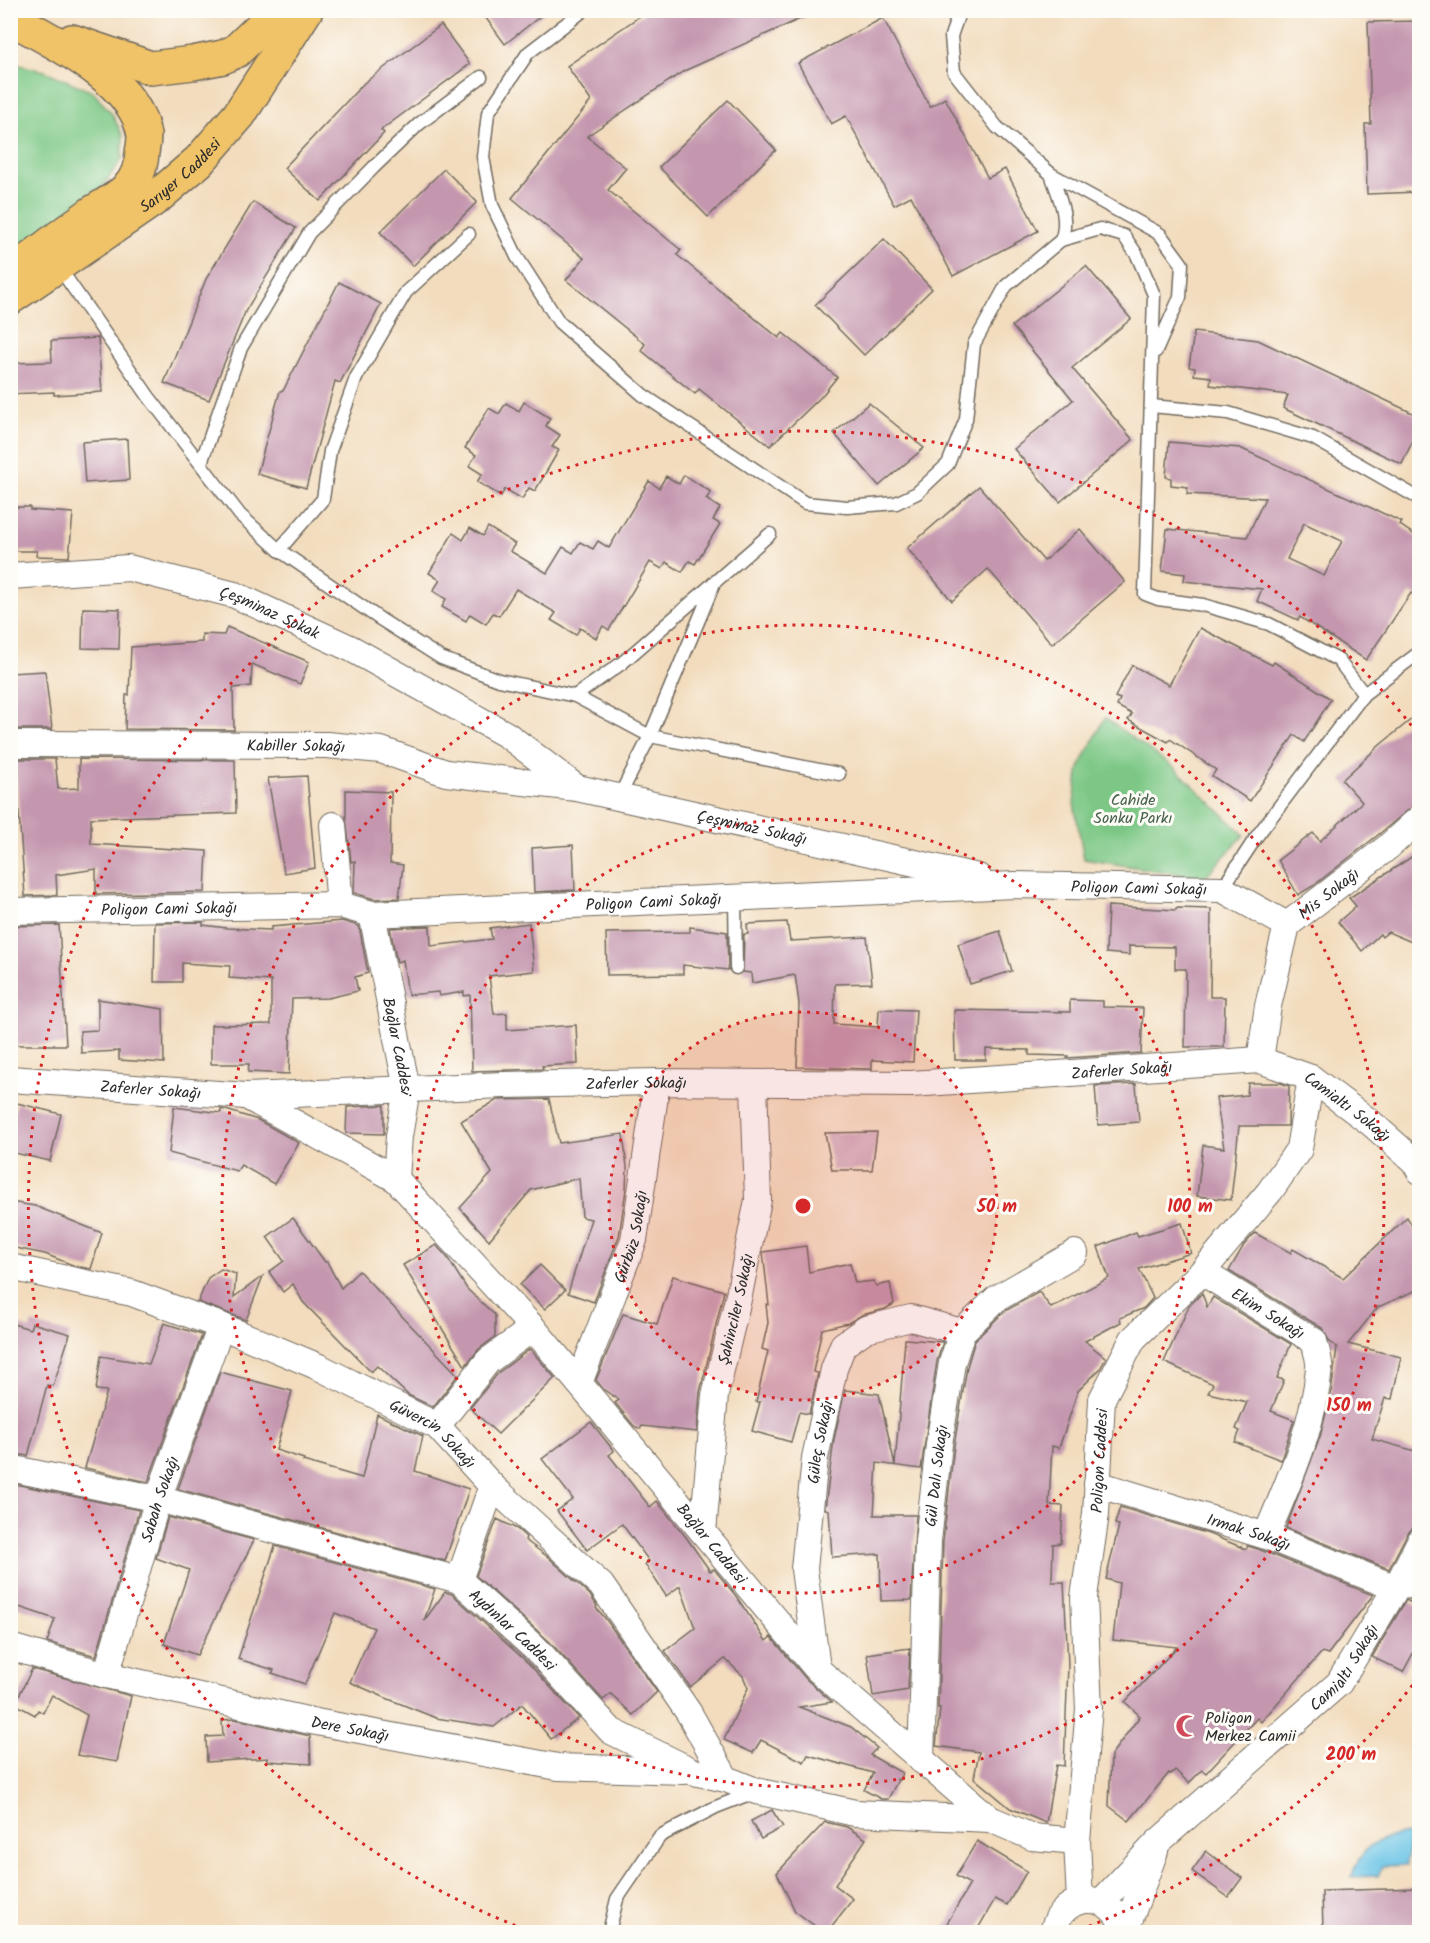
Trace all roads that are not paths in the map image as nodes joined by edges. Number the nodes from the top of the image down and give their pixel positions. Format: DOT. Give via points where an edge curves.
graph roads {
  1 [pos="272,10"];
  2 [pos="306,10"];
  3 [pos="584,10"];
  4 [pos="960,10"];
  5 [pos="14,22"];
  6 [pos="481,77"];
  7 [pos="1051,174"];
  8 [pos="469,234"];
  9 [pos="1061,240"];
  10 [pos="58,266"];
  11 [pos="10,275"];
  12 [pos="10,298"];
  13 [pos="1153,357"];
  14 [pos="1151,406"];
  15 [pos="201,463"];
  16 [pos="1419,499"];
  17 [pos="770,534"];
  18 [pos="279,550"];
  19 [pos="10,576"];
  20 [pos="715,582"];
  21 [pos="1419,652"];
  22 [pos="1364,694"];
  23 [pos="575,696"];
  24 [pos="507,735"];
  25 [pos="650,736"];
  26 [pos="10,744"];
  27 [pos="839,774"];
  28 [pos="577,788"];
  29 [pos="618,798"];
  30 [pos="1419,818"];
  31 [pos="333,825"];
  32 [pos="1014,885"];
  33 [pos="1222,889"];
  34 [pos="735,898"];
  35 [pos="340,906"];
  36 [pos="10,911"];
  37 [pos="372,914"];
  38 [pos="1287,925"];
  39 [pos="736,968"];
  40 [pos="1260,1060"];
  41 [pos="1311,1078"];
  42 [pos="10,1079"];
  43 [pos="657,1083"];
  44 [pos="754,1084"];
  45 [pos="407,1089"];
  46 [pos="246,1096"];
  47 [pos="1418,1161"];
  48 [pos="396,1179"];
  49 [pos="1075,1253"];
  50 [pos="10,1267"];
  51 [pos="1202,1272"];
  52 [pos="221,1326"];
  53 [pos="532,1328"];
  54 [pos="962,1332"];
  55 [pos="579,1383"];
  56 [pos="437,1426"];
  57 [pos="10,1468"];
  58 [pos="1097,1485"];
  59 [pos="492,1486"];
  60 [pos="158,1499"];
  61 [pos="702,1532"];
  62 [pos="1266,1536"];
  63 [pos="1419,1541"];
  64 [pos="459,1580"];
  65 [pos="1408,1591"];
  66 [pos="10,1647"];
  67 [pos="817,1669"];
  68 [pos="106,1675"];
  69 [pos="921,1760"];
  70 [pos="694,1772"];
  71 [pos="726,1779"];
  72 [pos="756,1791"];
  73 [pos="990,1819"];
  74 [pos="1077,1841"];
  75 [pos="1158,1842"];
  76 [pos="1091,1901"];
  77 [pos="609,1932"];
  78 [pos="1053,1932"];
  79 [pos="1124,1932"];
  1 -- 5 [label="main road" via="260,28 224,57 151,68"];
  2 -- 10 [label="main road, Sarıyer Caddesi" via="239,115 199,161 156,198"];
  3 -- 9 [label="lane" via="528,53 488,113 483,158 492,205 517,256 559,322 643,395 805,503 847,507 896,503 916,493 948,464 966,419 974,344 1006,286"];
  4 -- 7 [label="lane" via="951,36 954,72 997,127"];
  5 -- 11 [label="main road" via="57,43 121,92 138,117 144,136 137,176 127,189"];
  6 -- 15 [label="lane" via="419,124 309,233 241,348"];
  7 -- 9 [label="lane" via="1062,206 1065,230"];
  7 -- 13 [label="lane" via="1160,234 1182,264 1180,297"];
  8 -- 18 [label="lane" via="406,292 356,378 330,451 323,499"];
  9 -- 13 [label="lane" via="1100,229 1124,236 1154,295"];
  10 -- 12 [label="main road, Sarıyer Caddesi"];
  10 -- 15 [label="lane" via="149,397"];
  13 -- 14 [label="lane"];
  14 -- 16 [label="lane" via="1228,413 1313,438"];
  14 -- 22 [label="lane" via="1145,594 1269,624 1338,660"];
  15 -- 18 [label="lane" via="240,515"];
  17 -- 20 [label="lane"];
  18 -- 23 [label="lane" via="441,658 499,680"];
  19 -- 24 [label="street, Çeşminaz Sokak" via="129,568 235,594 352,649"];
  20 -- 23 [label="lane" via="622,663"];
  20 -- 25 [label="lane"];
  21 -- 22 [label="lane"];
  22 -- 33 [label="lane"];
  23 -- 25 [label="lane"];
  24 -- 28 [label="street, Çeşminaz Sokağı"];
  25 -- 27 [label="lane"];
  25 -- 29 [label="lane"];
  26 -- 28 [label="street, Kabiller Sokağı" via="327,745 381,750 446,774"];
  28 -- 29 [label="street, Çeşminaz Sokağı"];
  29 -- 32 [label="street, Çeşminaz Sokağı"];
  30 -- 38 [label="street, Mis Sokağı" via="1388,847"];
  31 -- 35 [label="street"];
  32 -- 33 [label="street, Poligon Cami Sokağı"];
  32 -- 34 [label="street, Poligon Cami Sokağı"];
  33 -- 38 [label="street, Poligon Cami Sokağı"];
  34 -- 37 [label="street, Poligon Cami Sokağı"];
  34 -- 39 [label="lane"];
  35 -- 36 [label="street, Poligon Cami Sokağı"];
  35 -- 37 [label="street, Poligon Cami Sokağı"];
  37 -- 45 [label="street, Bağlar Caddesi"];
  38 -- 40 [label="street, Mis Sokağı"];
  40 -- 41 [label="street, Camialtı Sokağı"];
  40 -- 44 [label="street, Zaferler Sokağı" via="911,1084"];
  41 -- 47 [label="street, Camialtı Sokağı"];
  41 -- 51 [label="street, Poligon Caddesi" via="1299,1149 1270,1191"];
  42 -- 46 [label="street, Zaferler Sokağı"];
  43 -- 44 [label="street, Zaferler Sokağı"];
  43 -- 45 [label="street, Zaferler Sokağı"];
  43 -- 55 [label="street, Gürbüz Sokağı" via="634,1240"];
  44 -- 61 [label="street, Şahinciler Sokağı" via="758,1200 715,1395"];
  45 -- 46 [label="street, Zaferler Sokağı"];
  45 -- 48 [label="street, Bağlar Caddesi"];
  46 -- 48 [label="street, Bağlar Caddesi"];
  48 -- 53 [label="street, Bağlar Caddesi"];
  49 -- 54 [label="street, Gül Dalı Sokağı" via="996,1299"];
  50 -- 52 [label="street, Güvercin Sokağı" via="132,1293"];
  51 -- 58 [label="street, Poligon Caddesi" via="1133,1339 1102,1400"];
  51 -- 62 [label="street, Ekim Sokağı" via="1314,1341 1319,1366 1310,1418"];
  52 -- 56 [label="street, Güvercin Sokağı" via="319,1367"];
  52 -- 60 [label="street, Sabah Sokağı"];
  53 -- 55 [label="street, Bağlar Caddesi"];
  53 -- 56 [label="street" via="488,1362"];
  54 -- 67 [label="street, Güleç Sokağı" via="911,1318 866,1329 843,1345 815,1458 804,1569"];
  54 -- 69 [label="street, Gül Dalı Sokağı" via="952,1363 928,1541"];
  55 -- 61 [label="street, Bağlar Caddesi"];
  56 -- 59 [label="street, Güvercin Sokağı"];
  57 -- 60 [label="street, Aydınlar Caddesi"];
  58 -- 62 [label="street, Irmak Sokağı"];
  58 -- 74 [label="street, Poligon Caddesi" via="1084,1598 1089,1709"];
  59 -- 64 [label="street"];
  59 -- 71 [label="street, Güvercin Sokağı" via="601,1585 689,1713"];
  60 -- 64 [label="street, Aydınlar Caddesi"];
  60 -- 68 [label="street, Sabah Sokağı"];
  61 -- 67 [label="street, Bağlar Caddesi"];
  62 -- 65 [label="street, Irmak Sokağı"];
  63 -- 65 [label="street, Camialtı Sokağı"];
  64 -- 70 [label="street, Aydınlar Caddesi" via="540,1653 611,1731"];
  65 -- 75 [label="street, Camialtı Sokağı" via="1340,1683"];
  66 -- 68 [label="street, Dere Sokağı"];
  67 -- 69 [label="street, Bağlar Caddesi"];
  68 -- 70 [label="street, Dere Sokağı" via="311,1721 558,1767"];
  69 -- 73 [label="street, Bağlar Caddesi"];
  70 -- 71 [label="street, Aydınlar Caddesi"];
  71 -- 72 [label="street, Aydınlar Caddesi"];
  72 -- 73 [label="street, Aydınlar Caddesi" via="855,1813"];
  72 -- 77 [label="lane" via="716,1806 660,1836 617,1899"];
  73 -- 74 [label="street, Bağlar Caddesi" via="1032,1837"];
  74 -- 76 [label="street, Poligon Caddesi"];
  75 -- 76 [label="street, Camialtı Sokağı"];
  75 -- 79 [label="street"];
  76 -- 78 [label="street, Camialtı Sokağı" via="1069,1905 1060,1913"];
  76 -- 79 [label="street" via="1118,1914"];
}
